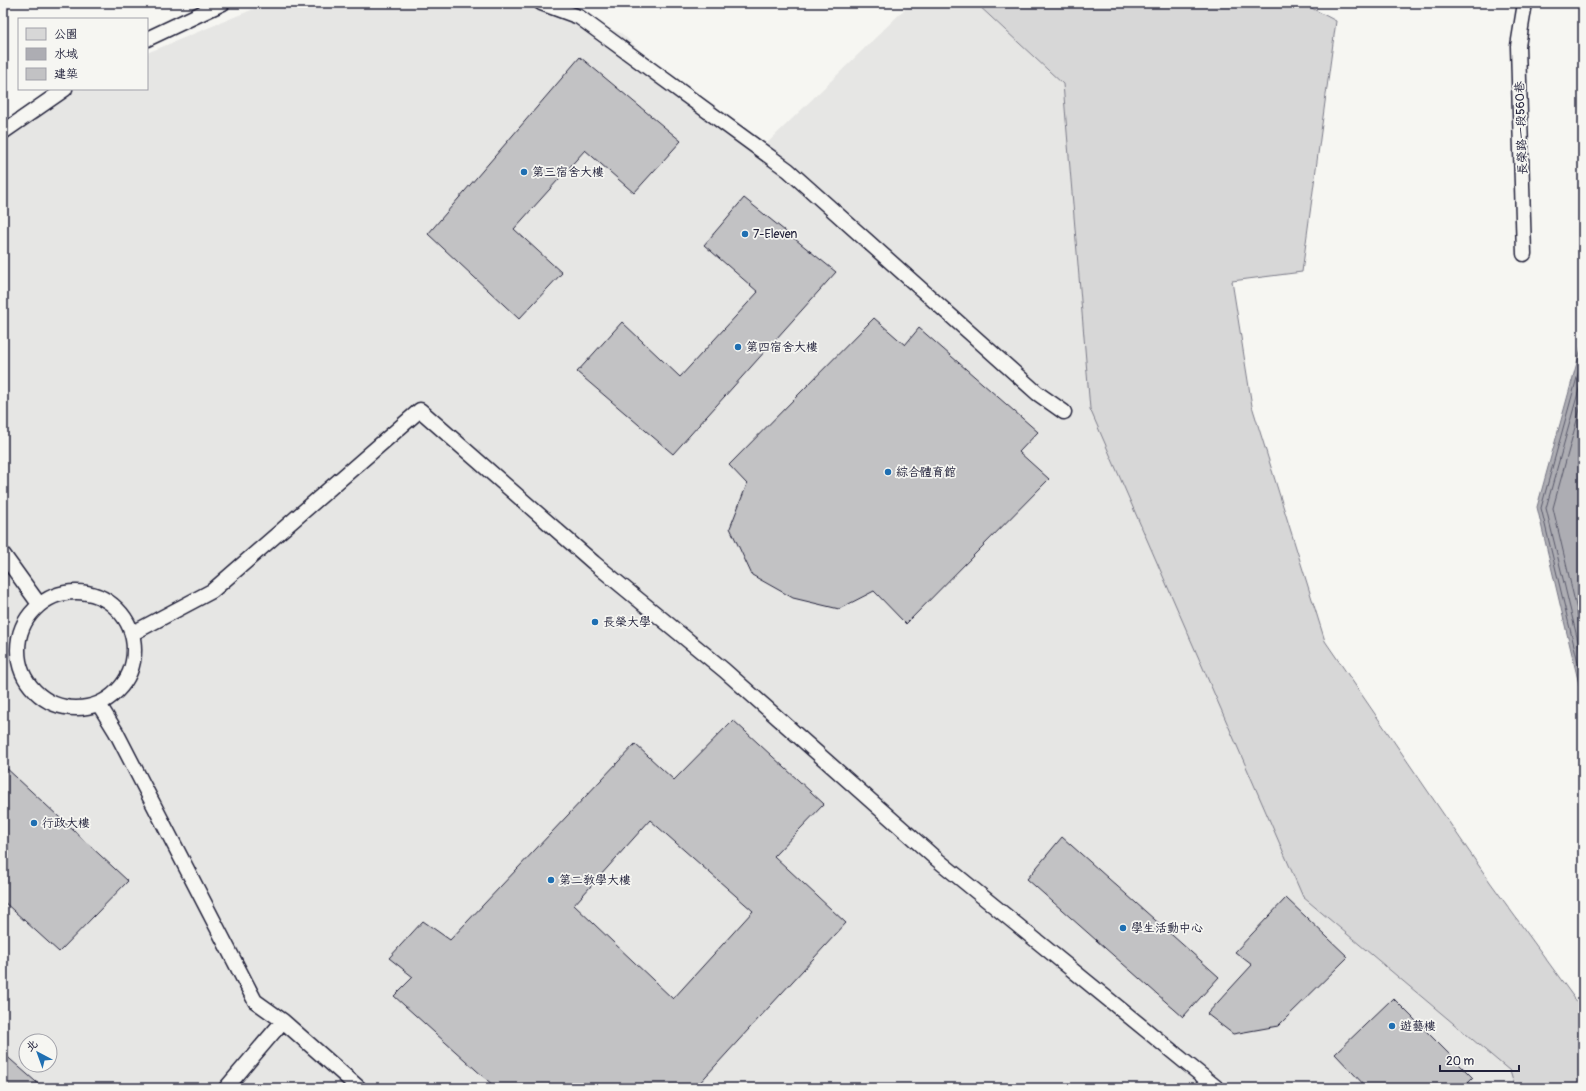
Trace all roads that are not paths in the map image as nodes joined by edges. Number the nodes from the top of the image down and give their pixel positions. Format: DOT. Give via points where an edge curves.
graph roads {
  1 [pos="223,3"];
  2 [pos="541,3"];
  3 [pos="1526,3"];
  4 [pos="148,39"];
  5 [pos="64,90"];
  6 [pos="3,132"];
  7 [pos="1524,254"];
  8 [pos="1064,412"];
  9 [pos="3,554"];
  10 [pos="39,604"];
  11 [pos="133,633"];
  12 [pos="100,706"];
  13 [pos="283,1021"];
  14 [pos="226,1088"];
  15 [pos="359,1088"];
  16 [pos="1217,1088"];
  1 -- 4 [label="lane"];
  2 -- 8 [label="lane" via="578,17 788,170 1037,394"];
  3 -- 7 [label="lane, 長榮路一段560巷" via="1518,46"];
  5 -- 6 [label="lane"];
  9 -- 10 [label="lane"];
  10 -- 11 [label="lane" via="60,594 83,591 105,598 122,613"];
  10 -- 12 [label="lane" via="24,622 17,644 20,667 30,687 47,702 70,709"];
  11 -- 12 [label="lane" via="135,656 128,678 113,696"];
  11 -- 16 [label="lane" via="212,591 420,410 594,563 724,670 934,857"];
  12 -- 13 [label="lane" via="116,732 255,1001"];
  13 -- 14 [label="lane"];
  13 -- 15 [label="lane"];
}
